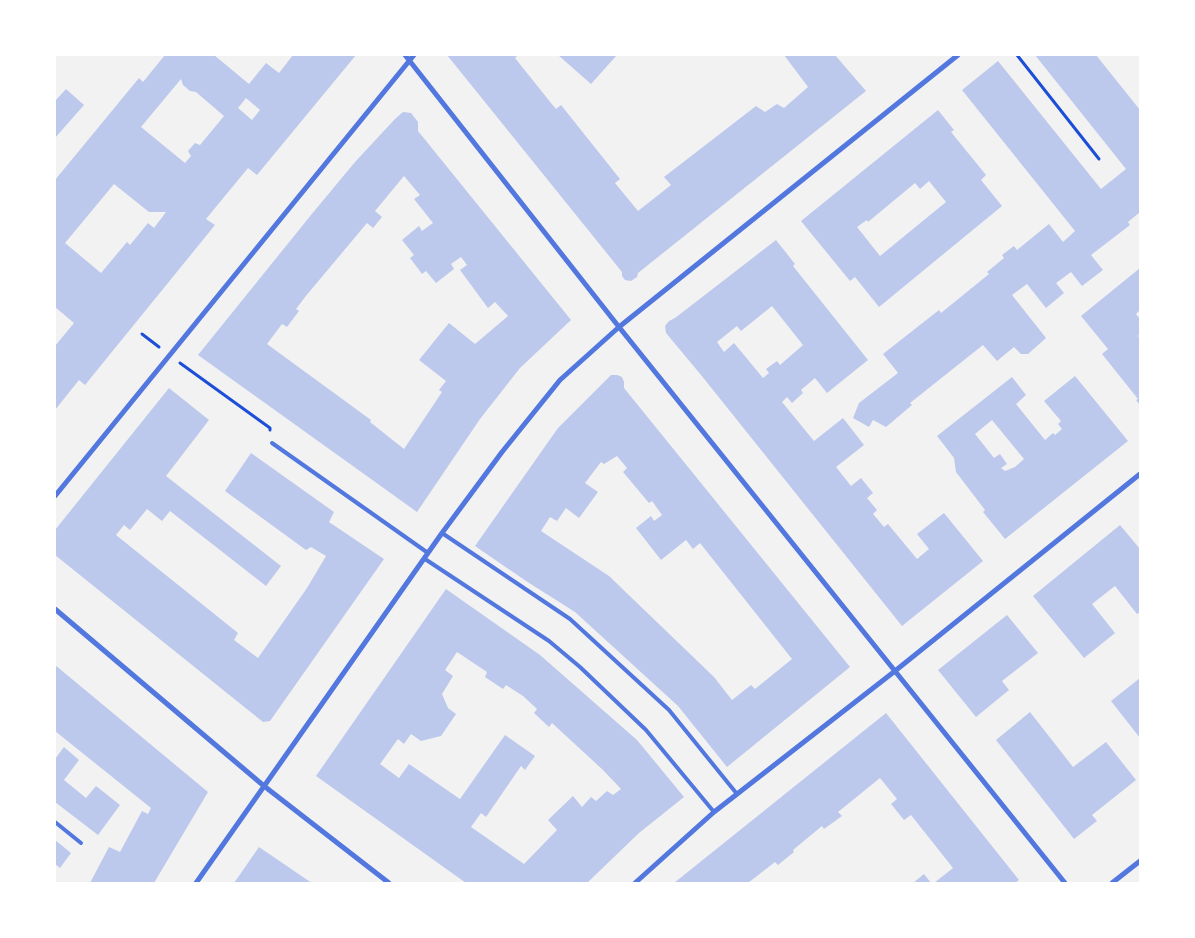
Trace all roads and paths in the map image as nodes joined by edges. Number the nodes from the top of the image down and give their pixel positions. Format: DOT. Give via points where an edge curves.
graph roads {
  1 [pos="405,55"];
  2 [pos="414,55"];
  3 [pos="958,55"];
  4 [pos="1017,55"];
  5 [pos="410,60"];
  6 [pos="1099,159"];
  7 [pos="619,327"];
  8 [pos="142,334"];
  9 [pos="170,355"];
  10 [pos="272,443"];
  11 [pos="1140,474"];
  12 [pos="55,496"];
  13 [pos="442,533"];
  14 [pos="426,556"];
  15 [pos="55,609"];
  16 [pos="895,671"];
  17 [pos="264,786"];
  18 [pos="737,794"];
  19 [pos="714,812"];
  20 [pos="55,822"];
  21 [pos="81,843"];
  22 [pos="1140,861"];
  23 [pos="196,883"];
  24 [pos="389,883"];
  25 [pos="635,883"];
  26 [pos="1065,883"];
  27 [pos="1112,883"];
  1 -- 5 [label="street"];
  2 -- 5 [label="street"];
  3 -- 7 [label="street"];
  4 -- 6 [label="path"];
  5 -- 7 [label="street"];
  5 -- 9 [label="street"];
  7 -- 13 [label="street" via="560,380"];
  7 -- 16 [label="street"];
  8 -- 9 [label="path"];
  9 -- 10 [label="path" via="270,428"];
  9 -- 12 [label="street"];
  10 -- 14 [label="lane"];
  11 -- 16 [label="street"];
  13 -- 14 [label="street"];
  13 -- 18 [label="lane" via="570,619 669,710"];
  14 -- 17 [label="street"];
  14 -- 19 [label="lane" via="580,667 646,730"];
  15 -- 17 [label="street"];
  16 -- 18 [label="street"];
  16 -- 26 [label="street"];
  17 -- 23 [label="street"];
  17 -- 24 [label="street"];
  18 -- 19 [label="street"];
  19 -- 25 [label="street"];
  20 -- 21 [label="lane"];
  22 -- 27 [label="street"];
}
